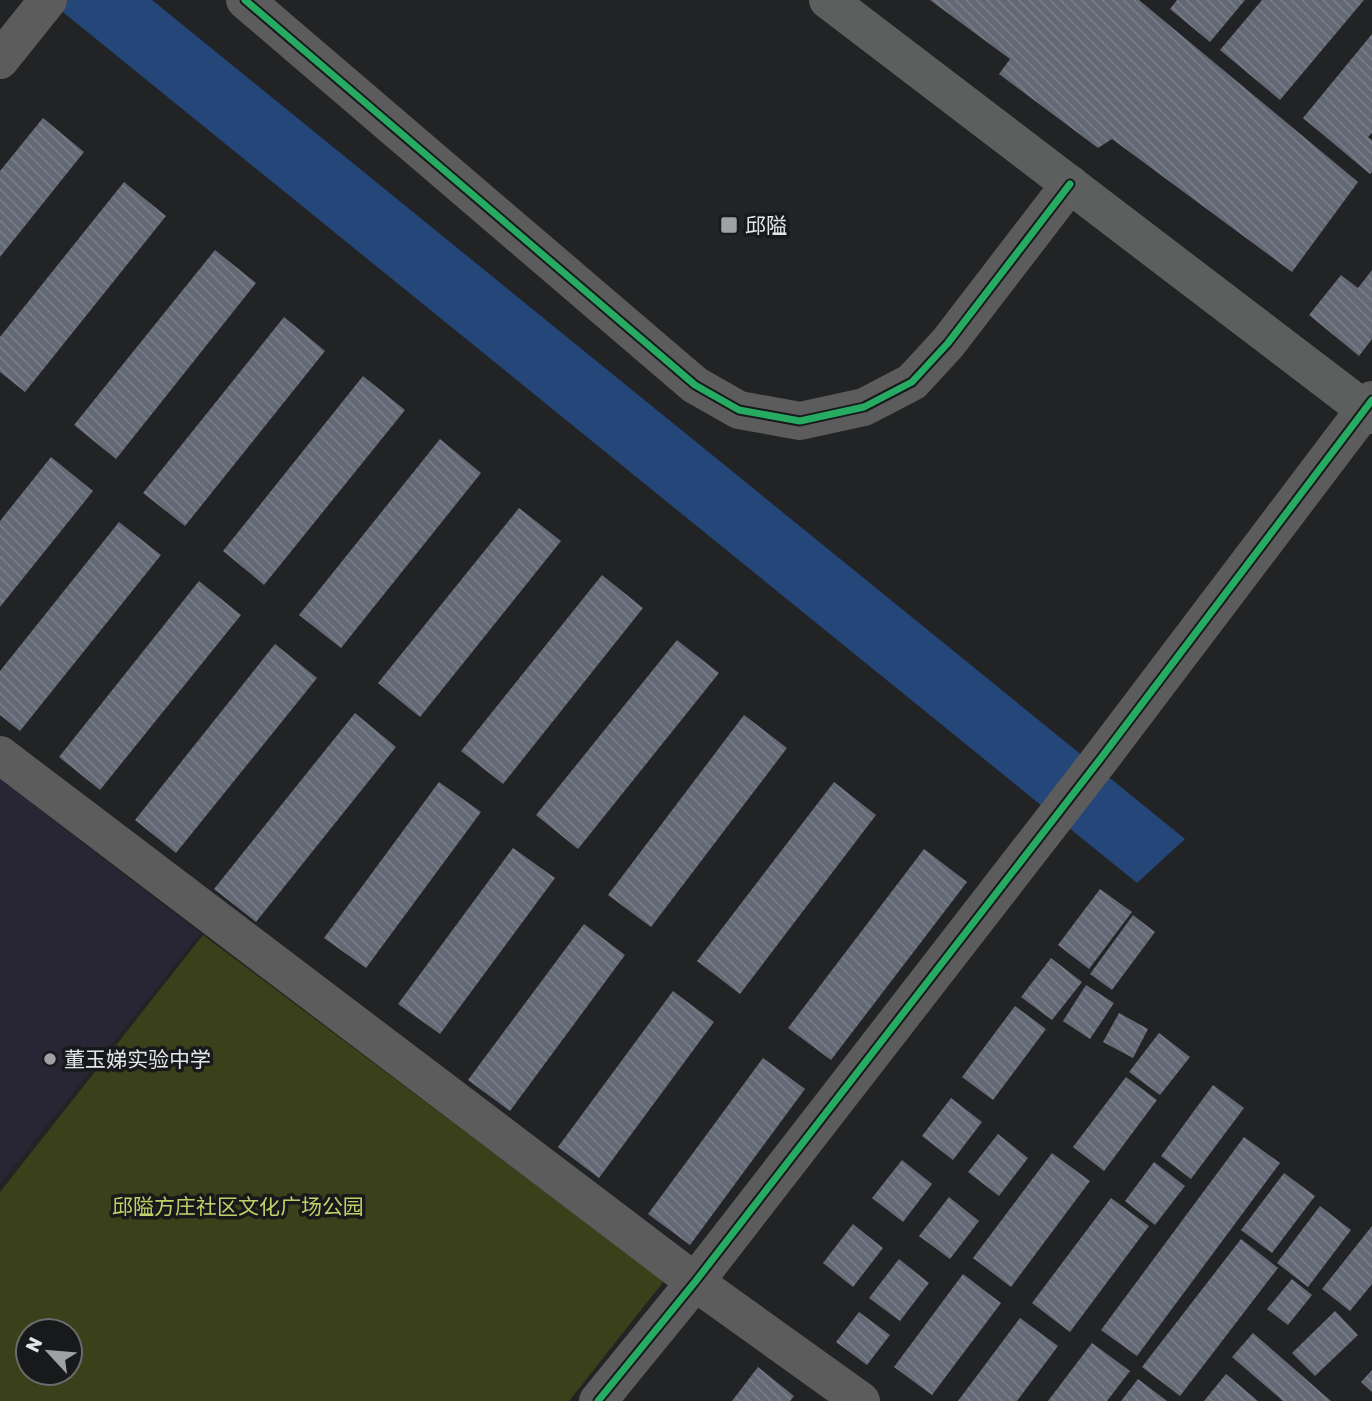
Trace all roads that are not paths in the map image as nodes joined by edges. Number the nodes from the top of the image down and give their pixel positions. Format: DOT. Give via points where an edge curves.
graph roads {
  1 [pos="244,0"];
  2 [pos="828,0"];
  3 [pos="43,6"];
  4 [pos="0,60"];
  5 [pos="1070,184"];
  6 [pos="1370,408"];
  7 [pos="0,755"];
  8 [pos="695,1282"];
  9 [pos="598,1401"];
  10 [pos="861,1401"];
  1 -- 5 [label="street" via="695,385 739,410 800,421 864,407 912,382 948,343"];
  2 -- 5 [label="main road"];
  3 -- 4 [label="street"];
  5 -- 6 [label="main road"];
  6 -- 8 [label="street"];
  7 -- 8 [label="street"];
  8 -- 9 [label="street"];
  8 -- 10 [label="street"];
}
